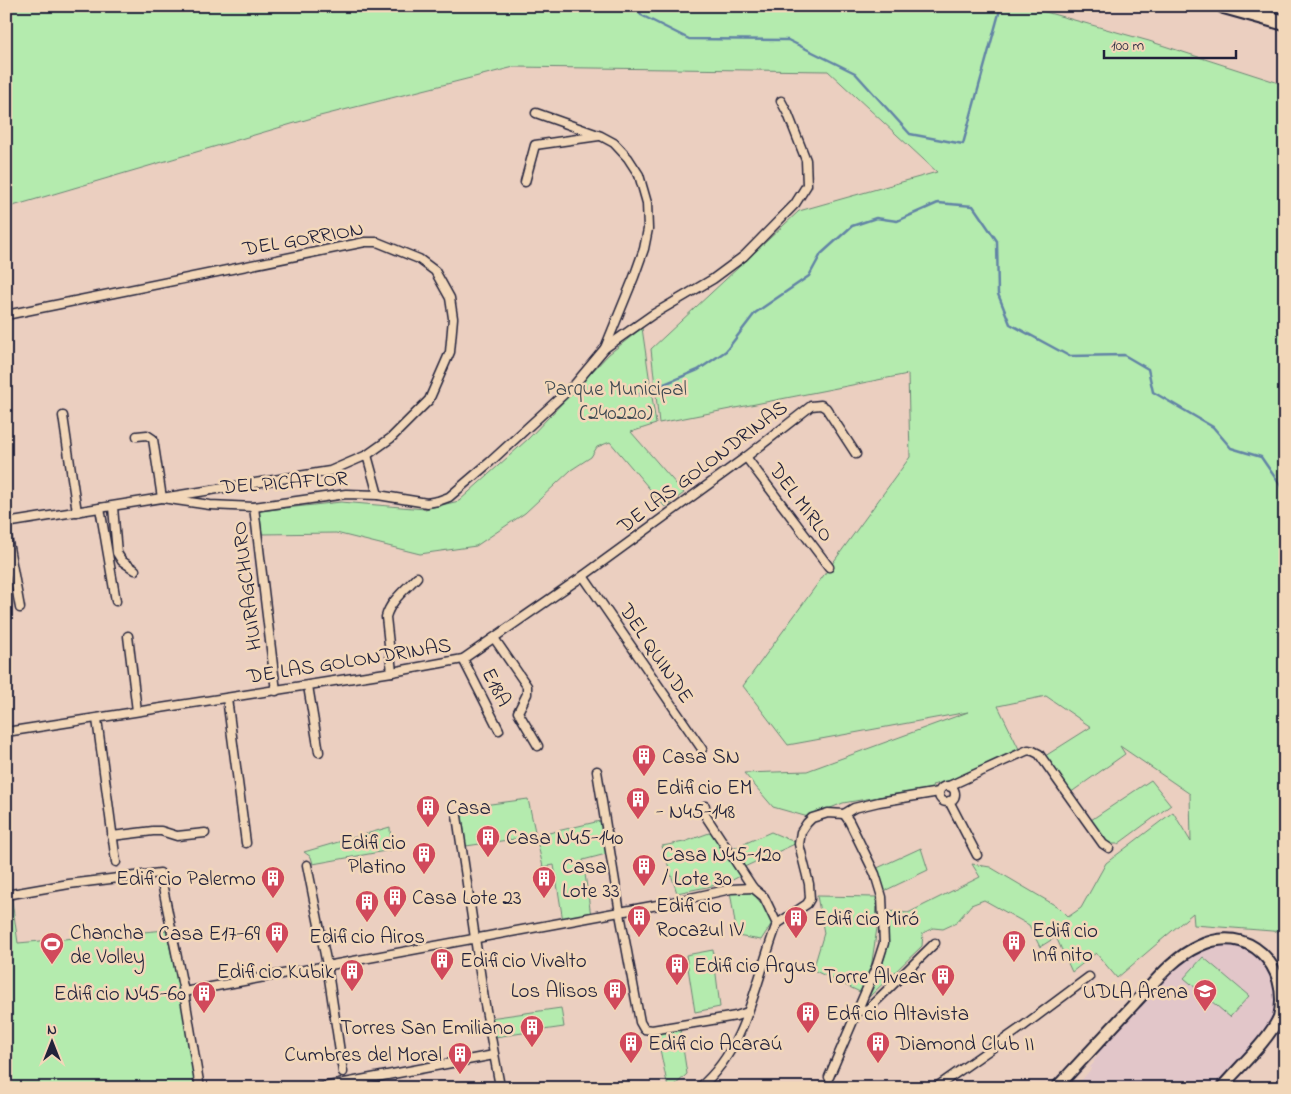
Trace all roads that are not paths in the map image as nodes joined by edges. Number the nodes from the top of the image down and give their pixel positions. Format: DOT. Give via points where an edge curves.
graph roads {
  1 [pos="1224,6"];
  2 [pos="1285,23"];
  3 [pos="781,101"];
  4 [pos="536,113"];
  5 [pos="601,136"];
  6 [pos="525,182"];
  7 [pos="6,315"];
  8 [pos="605,348"];
  9 [pos="63,416"];
  10 [pos="137,436"];
  11 [pos="856,454"];
  12 [pos="368,455"];
  13 [pos="746,457"];
  14 [pos="378,495"];
  15 [pos="162,498"];
  16 [pos="113,506"];
  17 [pos="254,506"];
  18 [pos="100,508"];
  19 [pos="77,512"];
  20 [pos="6,523"];
  21 [pos="6,530"];
  22 [pos="829,567"];
  23 [pos="134,570"];
  24 [pos="583,576"];
  25 [pos="417,577"];
  26 [pos="116,600"];
  27 [pos="20,608"];
  28 [pos="128,636"];
  29 [pos="494,638"];
  30 [pos="463,659"];
  31 [pos="392,672"];
  32 [pos="308,686"];
  33 [pos="276,691"];
  34 [pos="227,698"];
  35 [pos="137,712"];
  36 [pos="97,718"];
  37 [pos="500,730"];
  38 [pos="6,732"];
  39 [pos="538,746"];
  40 [pos="702,749"];
  41 [pos="319,752"];
  42 [pos="597,772"];
  43 [pos="949,786"];
  44 [pos="939,792"];
  45 [pos="949,801"];
  46 [pos="705,806"];
  47 [pos="844,814"];
  48 [pos="456,816"];
  49 [pos="205,833"];
  50 [pos="112,836"];
  51 [pos="246,842"];
  52 [pos="1109,848"];
  53 [pos="977,856"];
  54 [pos="116,862"];
  55 [pos="307,866"];
  56 [pos="753,888"];
  57 [pos="6,895"];
  58 [pos="620,912"];
  59 [pos="778,924"];
  60 [pos="475,938"];
  61 [pos="935,943"];
  62 [pos="327,965"];
  63 [pos="1089,977"];
  64 [pos="184,992"];
  65 [pos="748,1012"];
  66 [pos="856,1012"];
  67 [pos="494,1055"];
  68 [pos="343,1072"];
  69 [pos="829,1077"];
  70 [pos="499,1081"];
  71 [pos="200,1088"];
  72 [pos="318,1088"];
  73 [pos="699,1088"];
  74 [pos="934,1088"];
  75 [pos="1056,1088"];
  76 [pos="1221,1088"];
  1 -- 2 [label="highway"];
  3 -- 8 [label="street" via="806,160 806,185 795,204 744,256"];
  4 -- 5 [label="street"];
  5 -- 6 [label="street" via="535,146"];
  5 -- 8 [label="street" via="614,143 639,175 647,202 648,229 644,249"];
  7 -- 12 [label="street, DEL GORRION" via="377,242 420,259 435,271 450,298 453,318 450,352 429,400 391,438"];
  8 -- 14 [label="street, DEL PICAFLOR" via="575,384 449,497 427,503"];
  9 -- 19 [label="street"];
  10 -- 15 [label="street" via="153,438"];
  11 -- 13 [label="street, DE LAS GOLONDRINAS" via="821,405 811,406"];
  12 -- 14 [label="street, DEL PICAFLOR"];
  12 -- 15 [label="street, DEL GORRION" via="330,471"];
  13 -- 22 [label="street, DEL MIRLO"];
  13 -- 24 [label="street, DE LAS GOLONDRINAS"];
  14 -- 17 [label="street, DEL PICAFLOR" via="332,495"];
  15 -- 16 [label="street, DEL GORRION"];
  15 -- 17 [label="street, DEL PICAFLOR" via="210,506"];
  16 -- 18 [label="street, DEL GORRION"];
  16 -- 23 [label="street" via="117,553"];
  17 -- 33 [label="street, HUIRAGCHURO"];
  18 -- 19 [label="street, DEL GORRION"];
  18 -- 26 [label="street"];
  19 -- 20 [label="street, DEL GORRION"];
  21 -- 27 [label="street"];
  24 -- 29 [label="street, DE LAS GOLONDRINAS"];
  24 -- 40 [label="street, DEL QUINDE"];
  25 -- 31 [label="street" via="388,609 386,617"];
  28 -- 35 [label="street"];
  29 -- 30 [label="street, DE LAS GOLONDRINAS"];
  29 -- 39 [label="street" via="528,686 518,712"];
  30 -- 31 [label="street, DE LAS GOLONDRINAS"];
  30 -- 37 [label="street, E18A"];
  31 -- 32 [label="street, DE LAS GOLONDRINAS"];
  32 -- 33 [label="street, DE LAS GOLONDRINAS"];
  32 -- 41 [label="street"];
  33 -- 34 [label="street, DE LAS GOLONDRINAS"];
  34 -- 35 [label="street, DE LAS GOLONDRINAS"];
  34 -- 51 [label="street"];
  35 -- 36 [label="street, DE LAS GOLONDRINAS"];
  36 -- 38 [label="street, DE LAS GOLONDRINAS"];
  36 -- 50 [label="street"];
  42 -- 58 [label="street"];
  43 -- 44 [label="street"];
  43 -- 45 [label="street" via="954,794"];
  43 -- 52 [label="street" via="1028,750 1033,751 1039,754"];
  44 -- 45 [label="street" via="942,799"];
  44 -- 47 [label="street" via="879,802"];
  45 -- 53 [label="street"];
  46 -- 56 [label="street" via="703,812"];
  47 -- 59 [label="street" via="828,812 806,822 799,844 810,899"];
  47 -- 66 [label="street" via="875,874 882,897 884,922 882,950"];
  48 -- 60 [label="street"];
  49 -- 50 [label="street" via="177,836 153,831"];
  50 -- 54 [label="street"];
  55 -- 62 [label="street"];
  56 -- 58 [label="street"];
  56 -- 59 [label="street" via="764,897"];
  57 -- 64 [label="street" via="160,873"];
  58 -- 60 [label="street"];
  58 -- 65 [label="street" via="640,1022 644,1029"];
  59 -- 65 [label="street"];
  60 -- 62 [label="street"];
  60 -- 67 [label="street"];
  61 -- 66 [label="street" via="868,1009"];
  62 -- 64 [label="street"];
  62 -- 68 [label="street"];
  63 -- 74 [label="street"];
  64 -- 71 [label="street"];
  65 -- 73 [label="street" via="727,1056"];
  66 -- 69 [label="street"];
  67 -- 70 [label="street"];
  67 -- 72 [label="street"];
  75 -- 76 [label="street" via="1170,965 1198,946 1225,938 1238,939 1266,952 1273,960 1283,992 1278,1019"];
}
